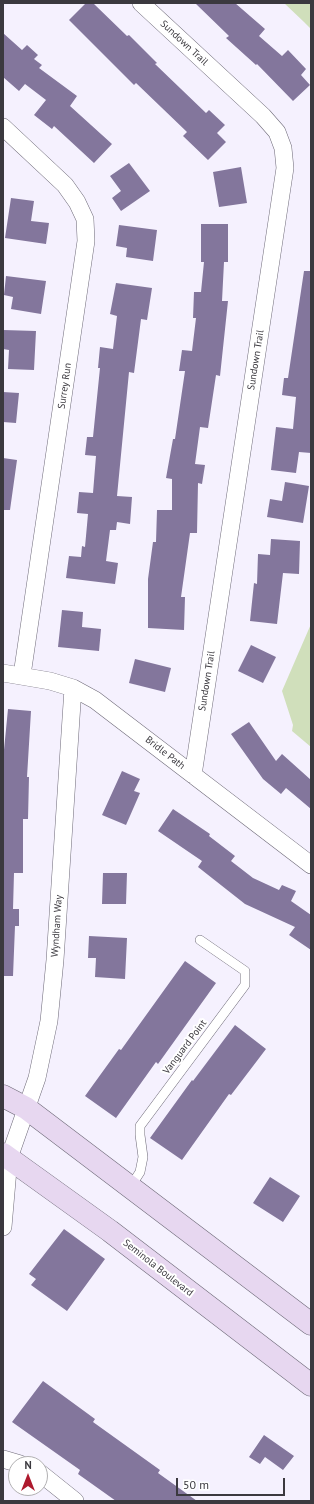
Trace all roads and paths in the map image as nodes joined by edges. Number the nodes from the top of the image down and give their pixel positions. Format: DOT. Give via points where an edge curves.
graph roads {
  1 [pos="140,3"];
  2 [pos="3,127"];
  3 [pos="3,673"];
  4 [pos="22,676"];
  5 [pos="73,688"];
  6 [pos="193,775"];
  7 [pos="311,865"];
  8 [pos="200,940"];
  9 [pos="3,1096"];
  10 [pos="26,1108"];
  11 [pos="6,1156"];
  12 [pos="131,1186"];
  13 [pos="3,1228"];
  14 [pos="311,1324"];
  15 [pos="311,1385"];
  16 [pos="48,1479"];
  17 [pos="75,1501"];
  1 -- 6 [label="street, Sundown Trail" via="263,116 277,132 285,168"];
  2 -- 4 [label="street, Surrey Run" via="66,185 85,219 86,241"];
  3 -- 4 [label="street, Bridle Path"];
  4 -- 5 [label="street, Bridle Path"];
  5 -- 6 [label="street, Bridle Path" via="117,716"];
  5 -- 10 [label="street, Wyndham Way" via="55,960 48,1021 37,1078"];
  6 -- 7 [label="street, Bridle Path"];
  8 -- 12 [label="lane, Vanguard Point" via="245,971 244,985 140,1126 143,1157 140,1172"];
  9 -- 10 [label="main road"];
  10 -- 11 [label="street, Wyndham Way"];
  10 -- 12 [label="main road"];
  11 -- 13 [label="street, Wyndham Way"];
  11 -- 15 [label="main road, Seminola Boulevard" via="110,1231"];
  12 -- 14 [label="main road"];
  16 -- 17 [label="street"];
}
